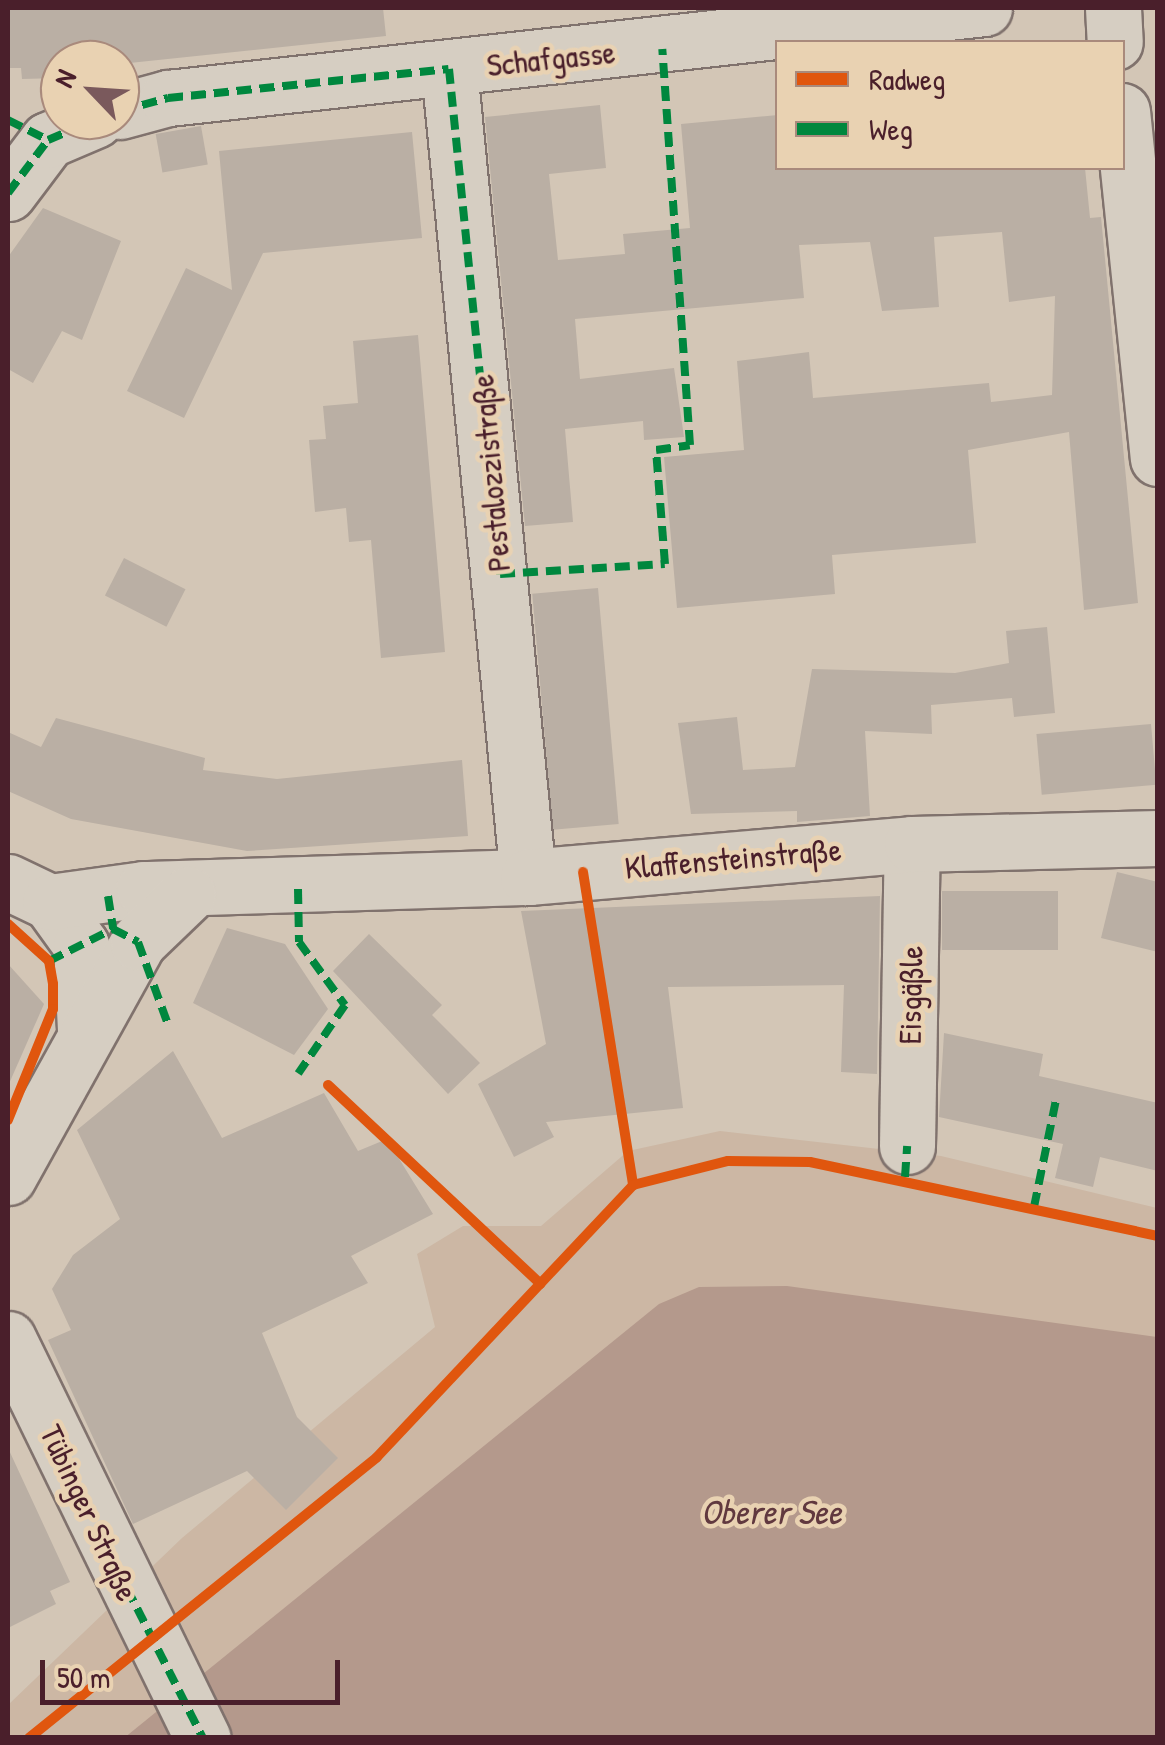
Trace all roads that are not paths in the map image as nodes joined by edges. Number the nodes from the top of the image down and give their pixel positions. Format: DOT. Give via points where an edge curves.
graph roads {
  1 [pos="984,8"];
  2 [pos="1113,8"];
  3 [pos="1116,40"];
  4 [pos="448,69"];
  5 [pos="140,109"];
  6 [pos="41,140"];
  7 [pos="1125,140"];
  8 [pos="8,193"];
  9 [pos="1158,458"];
  10 [pos="1158,838"];
  11 [pos="912,844"];
  12 [pos="528,878"];
  13 [pos="29,892"];
  14 [pos="188,894"];
  15 [pos="86,1031"];
  16 [pos="906,1146"];
  17 [pos="8,1177"];
  18 [pos="8,1338"];
  19 [pos="191,1715"];
  1 -- 4 [label="street, Schafgasse"];
  2 -- 3 [label="street"];
  4 -- 5 [label="street, Schafgasse"];
  4 -- 12 [label="street, Pestalozzistraße"];
  6 -- 8 [label="street"];
  7 -- 9 [label="street"];
  10 -- 11 [label="street, Klaffensteinstraße"];
  11 -- 12 [label="street, Klaffensteinstraße"];
  11 -- 16 [label="street, Eisgäßle"];
  12 -- 14 [label="street, Klaffensteinstraße"];
  13 -- 14 [label="street, Klaffensteinstraße" via="144,888"];
  13 -- 15 [label="street" via="81,946"];
  14 -- 15 [label="street" via="154,918"];
  15 -- 17 [label="street"];
  18 -- 19 [label="street, Tübinger Straße"];
}
